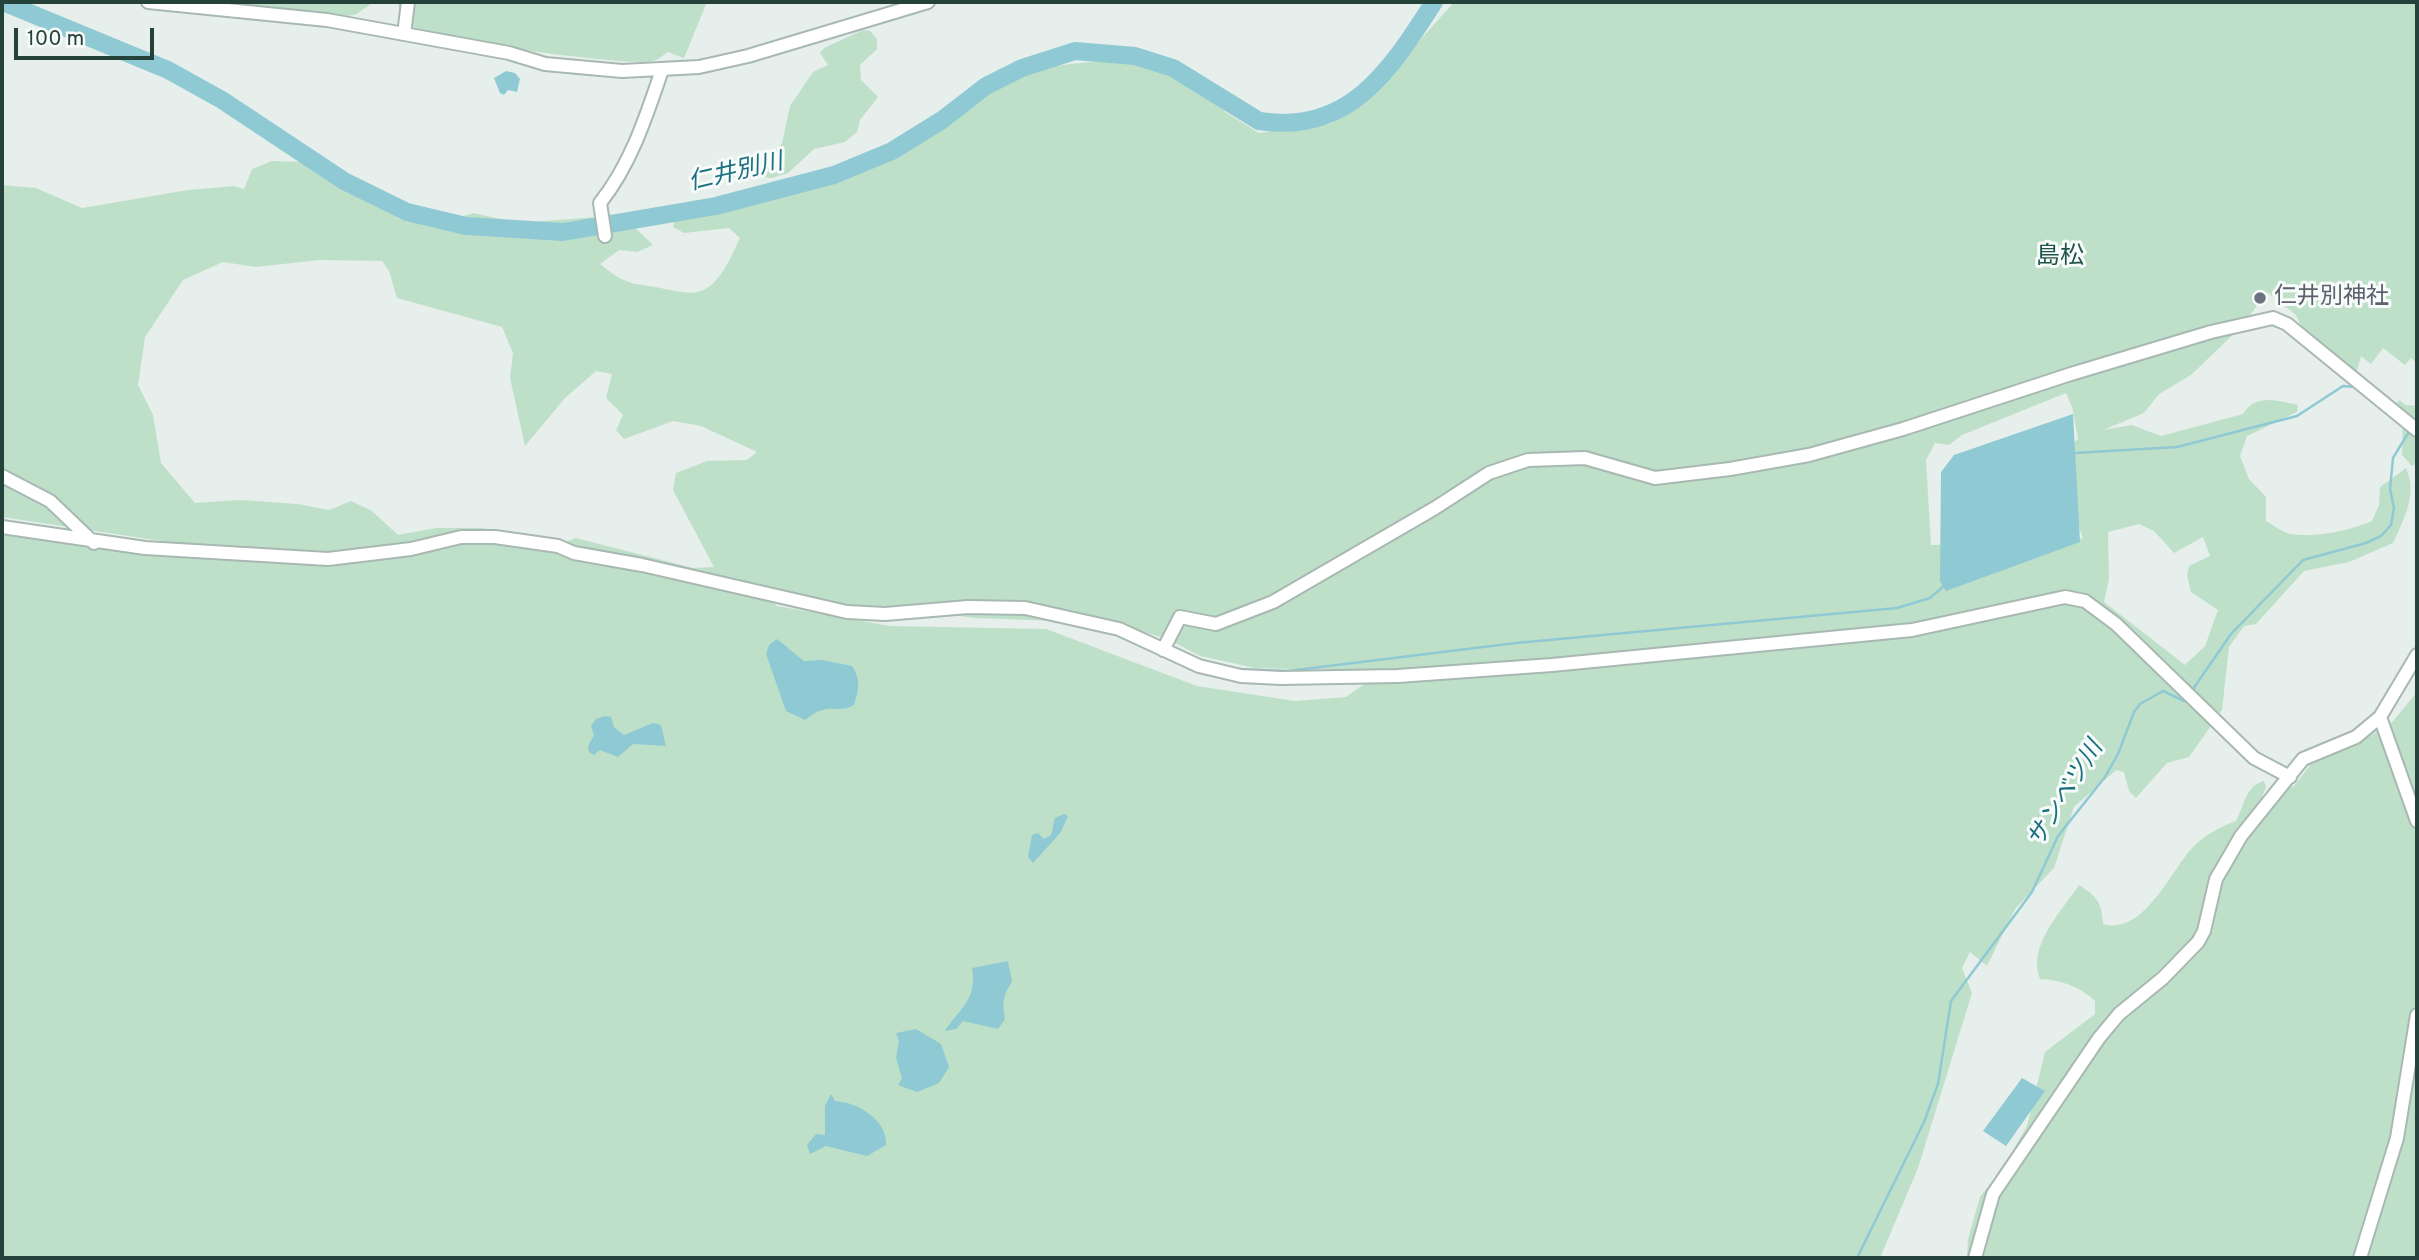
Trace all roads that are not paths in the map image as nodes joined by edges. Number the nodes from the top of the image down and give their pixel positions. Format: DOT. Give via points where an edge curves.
graph roads {
  1 [pos="148,2"];
  2 [pos="408,2"];
  3 [pos="928,2"];
  4 [pos="404,34"];
  5 [pos="662,70"];
  6 [pos="605,236"];
  7 [pos="2417,430"];
  8 [pos="2,476"];
  9 [pos="2,527"];
  10 [pos="94,543"];
  11 [pos="1163,650"];
  12 [pos="2417,655"];
  13 [pos="2380,717"];
  14 [pos="2290,777"];
  15 [pos="2417,821"];
  16 [pos="2417,1015"];
  17 [pos="1975,1258"];
  18 [pos="2360,1258"];
  1 -- 4 [label="street" via="327,20"];
  2 -- 4 [label="street"];
  3 -- 5 [label="street" via="748,56"];
  4 -- 5 [label="street" via="545,64 592,70"];
  5 -- 6 [label="street" via="641,134 600,203"];
  7 -- 11 [label="street" via="2287,324 2273,318 2210,332 1809,455 1655,478 1585,458 1552,457 1503,467 1273,602 1216,624 1180,617"];
  8 -- 10 [label="street" via="50,501"];
  9 -- 10 [label="street"];
  10 -- 11 [label="street" via="328,559 411,549 461,537 495,537 558,546 847,612 1025,608 1119,629"];
  11 -- 14 [label="street" via="1199,666 1241,676 1398,676 1912,630 2065,597 2085,601 2098,610 2254,758"];
  12 -- 13 [label="street"];
  13 -- 14 [label="street" via="2356,737 2303,759"];
  13 -- 15 [label="street"];
  14 -- 17 [label="street" via="2225,862 2198,942 2119,1014 2017,1156 1990,1202"];
  16 -- 18 [label="street" via="2397,1138"];
}
